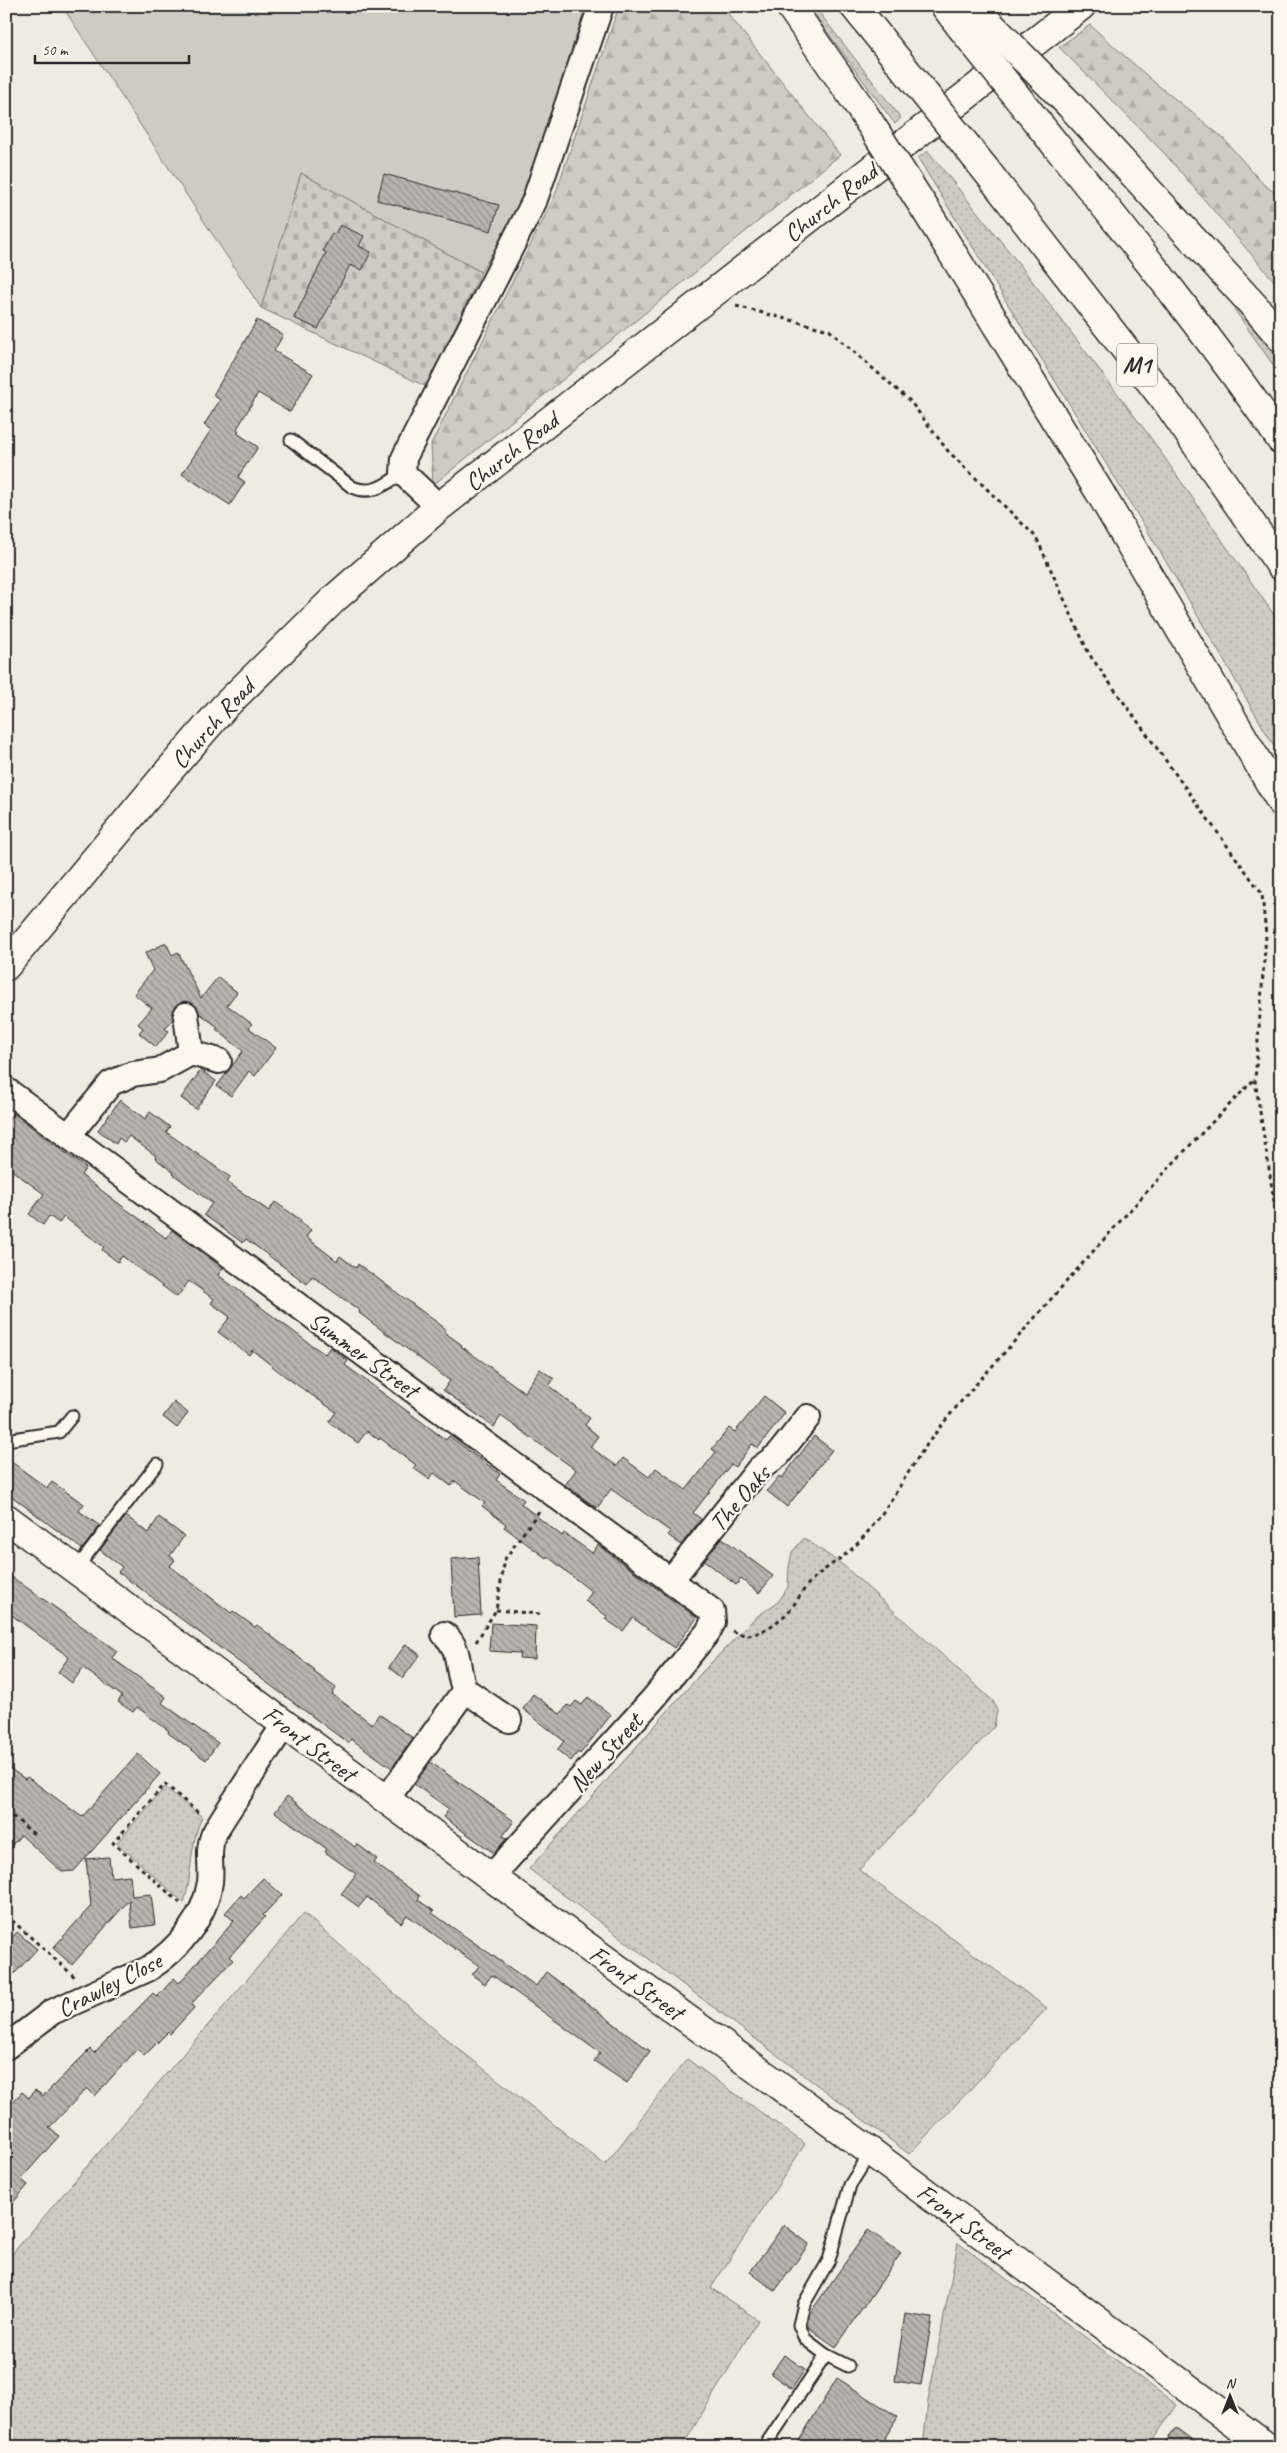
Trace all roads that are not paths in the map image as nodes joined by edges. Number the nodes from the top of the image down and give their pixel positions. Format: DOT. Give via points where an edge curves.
graph roads {
  1 [pos="601,6"];
  2 [pos="790,6"];
  3 [pos="854,6"];
  4 [pos="1081,6"];
  5 [pos="964,13"];
  6 [pos="1281,338"];
  7 [pos="291,440"];
  8 [pos="1281,440"];
  9 [pos="403,473"];
  10 [pos="439,507"];
  11 [pos="1281,566"];
  12 [pos="1281,802"];
  13 [pos="6,966"];
  14 [pos="186,1015"];
  15 [pos="191,1053"];
  16 [pos="219,1061"];
  17 [pos="6,1090"];
  18 [pos="68,1136"];
  19 [pos="72,1416"];
  20 [pos="808,1417"];
  21 [pos="6,1440"];
  22 [pos="157,1464"];
  23 [pos="6,1518"];
  24 [pos="76,1569"];
  25 [pos="671,1580"];
  26 [pos="713,1622"];
  27 [pos="444,1634"];
  28 [pos="465,1690"];
  29 [pos="509,1720"];
  30 [pos="285,1724"];
  31 [pos="386,1800"];
  32 [pos="491,1878"];
  33 [pos="6,2047"];
  34 [pos="871,2152"];
  35 [pos="826,2355"];
  36 [pos="848,2366"];
  37 [pos="764,2447"];
  38 [pos="1267,2447"];
  1 -- 9 [label="street" via="534,202 404,458"];
  2 -- 12 [label="main road, bridge" via="927,212 1099,491"];
  3 -- 11 [label="main road, M1, bridge" via="1171,408"];
  4 -- 10 [label="main road, Church Road"];
  5 -- 6 [label="main road, bridge" via="1070,105"];
  5 -- 8 [label="main road, bridge" via="1042,128 1256,403"];
  7 -- 9 [label="lane" via="361,491 380,488"];
  9 -- 10 [label="street"];
  10 -- 13 [label="main road, Church Road" via="335,598 225,706"];
  14 -- 15 [label="street"];
  15 -- 16 [label="street"];
  15 -- 18 [label="street" via="160,1070 133,1074 111,1083"];
  17 -- 18 [label="street, Summer Street"];
  18 -- 25 [label="street, Summer Street"];
  19 -- 21 [label="lane" via="59,1432"];
  20 -- 25 [label="street, The Oaks" via="778,1455 759,1470"];
  22 -- 24 [label="lane"];
  23 -- 24 [label="main road, Front Street"];
  24 -- 30 [label="main road, Front Street"];
  25 -- 26 [label="street, Summer Street" via="712,1611"];
  26 -- 32 [label="street, New Street" via="653,1699"];
  27 -- 28 [label="street" via="454,1645 459,1678"];
  28 -- 29 [label="street"];
  28 -- 31 [label="street"];
  30 -- 31 [label="main road, Front Street"];
  30 -- 33 [label="street, Crawley Close" via="217,1828 210,1849 208,1895 184,1938 148,1969 52,2012"];
  31 -- 32 [label="main road, Front Street"];
  32 -- 34 [label="main road, Front Street"];
  34 -- 35 [label="lane" via="850,2185 829,2260 804,2304 799,2324 805,2338"];
  34 -- 38 [label="main road, Front Street"];
  35 -- 36 [label="lane"];
  35 -- 37 [label="lane"];
}
